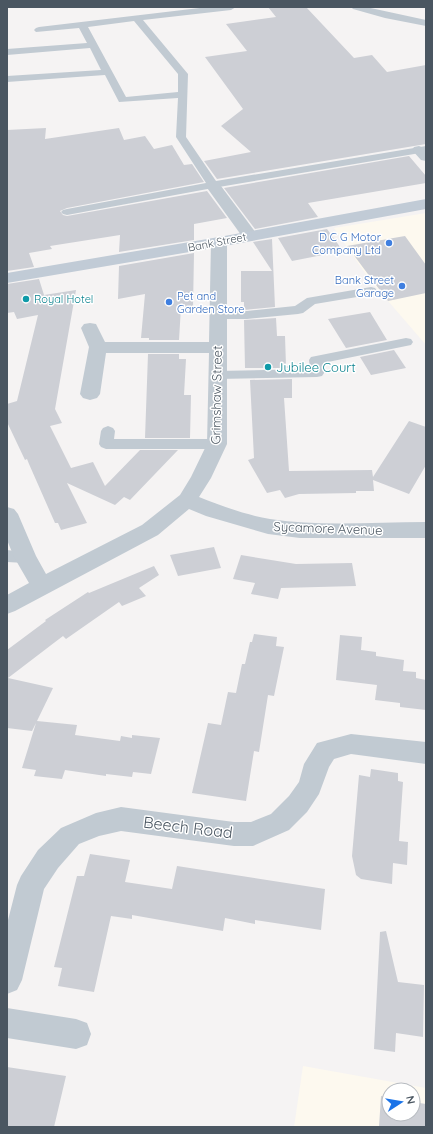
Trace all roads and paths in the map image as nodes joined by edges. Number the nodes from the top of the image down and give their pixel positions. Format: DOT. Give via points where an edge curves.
graph roads {
  1 [pos="231,7"];
  2 [pos="356,7"];
  3 [pos="137,19"];
  4 [pos="426,24"];
  5 [pos="82,25"];
  6 [pos="40,30"];
  7 [pos="93,45"];
  8 [pos="7,52"];
  9 [pos="108,72"];
  10 [pos="7,79"];
  11 [pos="183,95"];
  12 [pos="424,152"];
  13 [pos="213,185"];
  14 [pos="426,204"];
  15 [pos="67,212"];
  16 [pos="250,236"];
  17 [pos="218,242"];
  18 [pos="7,278"];
  19 [pos="371,291"];
  20 [pos="218,315"];
  21 [pos="90,328"];
  22 [pos="406,342"];
  23 [pos="98,347"];
  24 [pos="217,348"];
  25 [pos="217,375"];
  26 [pos="90,394"];
  27 [pos="108,431"];
  28 [pos="217,444"];
  29 [pos="187,500"];
  30 [pos="7,514"];
  31 [pos="426,530"];
  32 [pos="16,556"];
  33 [pos="42,586"];
  34 [pos="7,605"];
  35 [pos="426,753"];
  36 [pos="7,980"];
  37 [pos="7,1023"];
  38 [pos="76,1034"];
  1 -- 3 [label="lane"];
  2 -- 4 [label="lane"];
  3 -- 5 [label="lane"];
  3 -- 11 [label="lane" via="183,74"];
  5 -- 6 [label="lane"];
  5 -- 7 [label="lane"];
  7 -- 8 [label="lane"];
  7 -- 9 [label="lane"];
  9 -- 10 [label="lane"];
  9 -- 11 [label="lane" via="123,100"];
  11 -- 13 [label="lane" via="182,137"];
  12 -- 13 [label="lane"];
  13 -- 15 [label="lane"];
  13 -- 16 [label="street"];
  14 -- 16 [label="street, Bank Street"];
  16 -- 17 [label="street, Bank Street"];
  17 -- 18 [label="street, Bank Street"];
  17 -- 20 [label="street, Grimshaw Street"];
  19 -- 20 [label="lane" via="311,301 298,310"];
  20 -- 24 [label="street, Grimshaw Street"];
  21 -- 23 [label="street"];
  22 -- 25 [label="lane" via="316,360 317,373"];
  23 -- 24 [label="street"];
  23 -- 26 [label="street"];
  24 -- 25 [label="street, Grimshaw Street"];
  25 -- 28 [label="street, Grimshaw Street"];
  27 -- 28 [label="lane" via="106,444"];
  28 -- 29 [label="street, Grimshaw Street"];
  29 -- 31 [label="street, Sycamore Avenue" via="213,511 268,526 300,530"];
  29 -- 33 [label="street, Grimshaw Street" via="150,530"];
  30 -- 32 [label="street"];
  32 -- 33 [label="street"];
  33 -- 34 [label="street, Grimshaw Street"];
  35 -- 36 [label="street, Beech Road" via="351,744 326,750 317,764 310,786 298,804 280,822 253,834 234,834 121,819 96,825 70,836 48,858 31,885"];
  37 -- 38 [label="street"];
}
